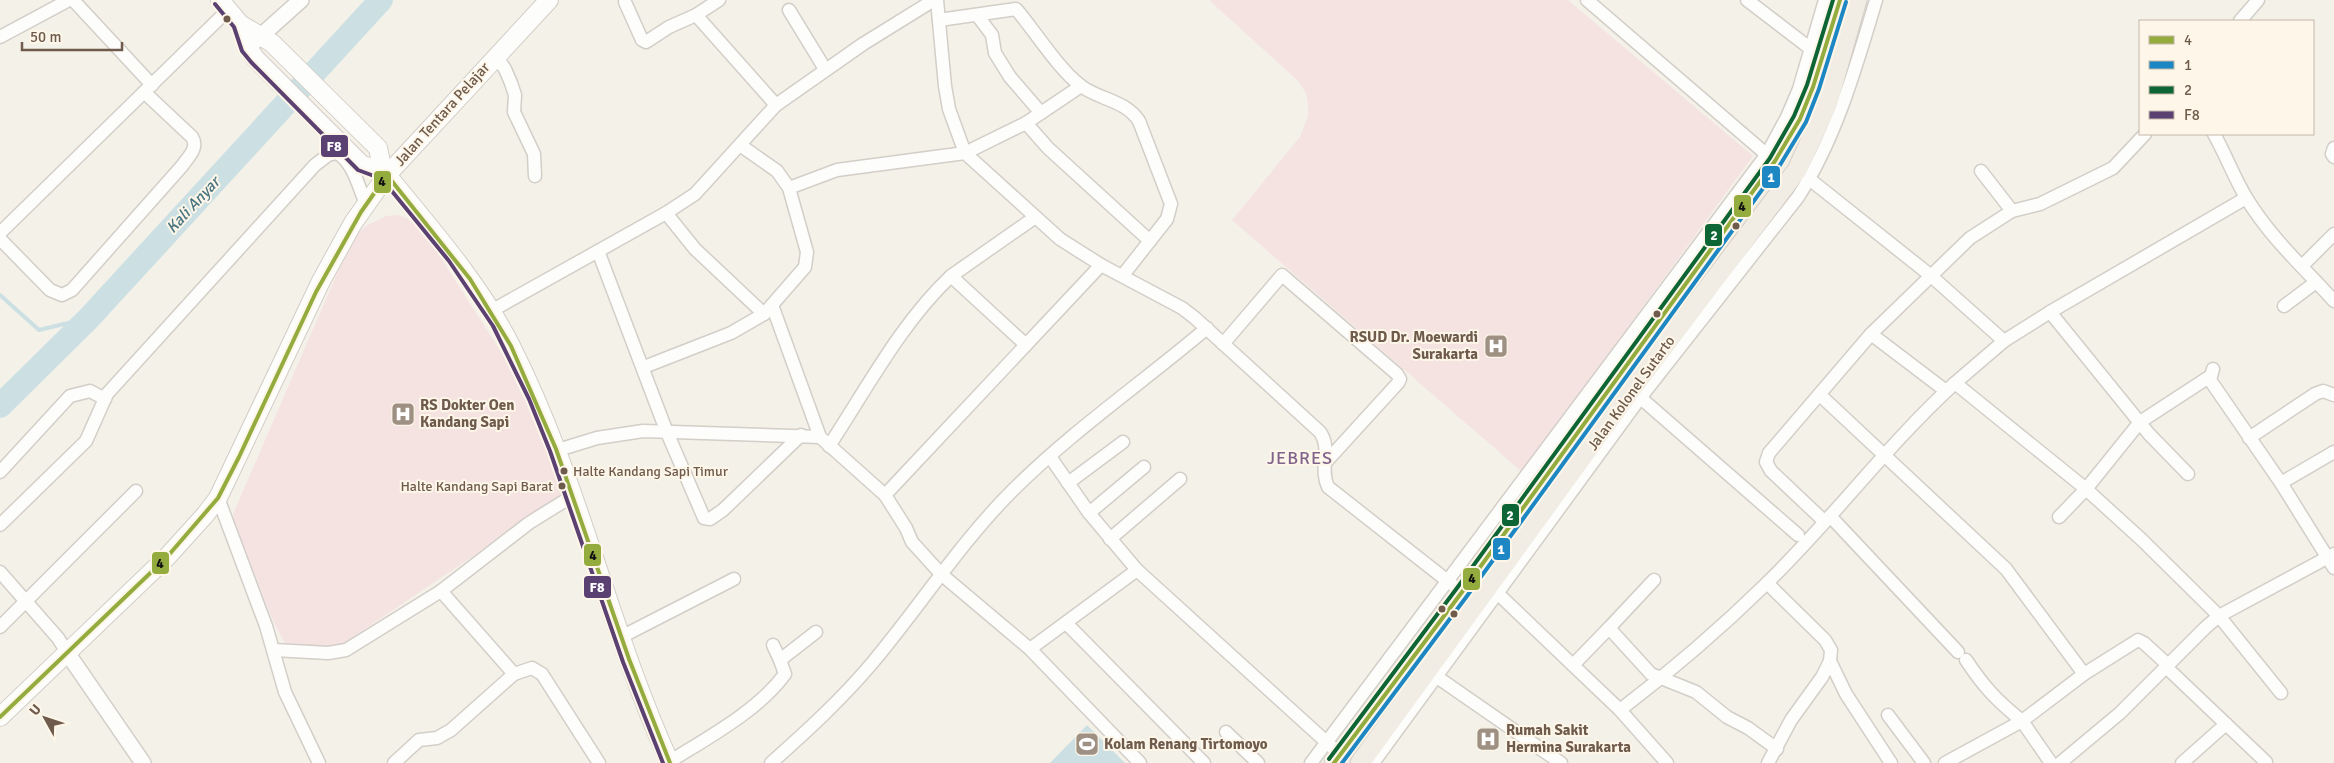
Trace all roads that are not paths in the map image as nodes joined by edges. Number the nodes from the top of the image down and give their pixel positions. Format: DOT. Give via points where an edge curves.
graph roads {
  1 [pos="71,0"];
  2 [pos="301,0"];
  3 [pos="549,0"];
  4 [pos="720,0"];
  5 [pos="935,0"];
  6 [pos="1586,0"];
  7 [pos="1747,0"];
  8 [pos="1825,0"];
  9 [pos="1840,0"];
  10 [pos="1857,0"];
  11 [pos="1876,0"];
  12 [pos="2258,0"];
  13 [pos="625,2"];
  14 [pos="224,5"];
  15 [pos="789,10"];
  16 [pos="696,15"];
  17 [pos="977,15"];
  18 [pos="938,20"];
  19 [pos="2241,20"];
  20 [pos="240,24"];
  21 [pos="0,37"];
  22 [pos="266,39"];
  23 [pos="1818,50"];
  24 [pos="251,53"];
  25 [pos="496,56"];
  26 [pos="824,69"];
  27 [pos="1081,86"];
  28 [pos="148,88"];
  29 [pos="776,105"];
  30 [pos="1042,113"];
  31 [pos="1026,123"];
  32 [pos="2144,135"];
  33 [pos="2215,135"];
  34 [pos="740,145"];
  35 [pos="2334,148"];
  36 [pos="965,154"];
  37 [pos="2334,157"];
  38 [pos="1771,158"];
  39 [pos="1981,171"];
  40 [pos="385,173"];
  41 [pos="1803,174"];
  42 [pos="535,176"];
  43 [pos="789,188"];
  44 [pos="2246,198"];
  45 [pos="366,204"];
  46 [pos="2012,211"];
  47 [pos="666,213"];
  48 [pos="1034,218"];
  49 [pos="0,233"];
  50 [pos="2334,234"];
  51 [pos="0,239"];
  52 [pos="1150,241"];
  53 [pos="598,251"];
  54 [pos="1101,265"];
  55 [pos="2302,266"];
  56 [pos="1123,275"];
  57 [pos="1930,275"];
  58 [pos="951,276"];
  59 [pos="2316,282"];
  60 [pos="2334,301"];
  61 [pos="2284,306"];
  62 [pos="768,310"];
  63 [pos="491,311"];
  64 [pos="2050,312"];
  65 [pos="1207,328"];
  66 [pos="1870,334"];
  67 [pos="2004,341"];
  68 [pos="1223,344"];
  69 [pos="1026,345"];
  70 [pos="644,367"];
  71 [pos="1951,387"];
  72 [pos="1636,394"];
  73 [pos="1820,395"];
  74 [pos="2334,395"];
  75 [pos="106,400"];
  76 [pos="2140,422"];
  77 [pos="666,430"];
  78 [pos="801,435"];
  79 [pos="2249,438"];
  80 [pos="825,442"];
  81 [pos="1123,442"];
  82 [pos="558,450"];
  83 [pos="2334,452"];
  84 [pos="1883,456"];
  85 [pos="1053,461"];
  86 [pos="1323,465"];
  87 [pos="1144,467"];
  88 [pos="0,472"];
  89 [pos="1538,473"];
  90 [pos="2188,474"];
  91 [pos="1180,479"];
  92 [pos="1068,482"];
  93 [pos="2281,483"];
  94 [pos="1566,488"];
  95 [pos="2086,489"];
  96 [pos="136,491"];
  97 [pos="574,495"];
  98 [pos="885,495"];
  99 [pos="218,498"];
  100 [pos="1089,513"];
  101 [pos="2059,517"];
  102 [pos="1827,519"];
  103 [pos="0,524"];
  104 [pos="1798,535"];
  105 [pos="1110,539"];
  106 [pos="2332,560"];
  107 [pos="1137,570"];
  108 [pos="0,572"];
  109 [pos="941,574"];
  110 [pos="734,579"];
  111 [pos="1654,580"];
  112 [pos="1767,583"];
  113 [pos="1494,590"];
  114 [pos="441,591"];
  115 [pos="1462,592"];
  116 [pos="27,602"];
  117 [pos="2219,616"];
  118 [pos="1066,623"];
  119 [pos="0,627"];
  120 [pos="1609,628"];
  121 [pos="816,632"];
  122 [pos="621,637"];
  123 [pos="773,645"];
  124 [pos="1030,649"];
  125 [pos="274,650"];
  126 [pos="68,654"];
  127 [pos="780,660"];
  128 [pos="1830,660"];
  129 [pos="1573,665"];
  130 [pos="2167,666"];
  131 [pos="514,674"];
  132 [pos="2084,674"];
  133 [pos="1437,677"];
  134 [pos="1660,679"];
  135 [pos="2281,693"];
  136 [pos="1620,710"];
  137 [pos="1888,715"];
  138 [pos="0,717"];
  139 [pos="2022,721"];
  140 [pos="2226,724"];
  141 [pos="1226,732"];
  142 [pos="1777,749"];
  143 [pos="1334,753"];
  144 [pos="670,762"];
  145 [pos="2266,762"];
  146 [pos="142,763"];
  147 [pos="319,763"];
  148 [pos="394,763"];
  149 [pos="599,763"];
  150 [pos="771,763"];
  151 [pos="1140,763"];
  152 [pos="1204,763"];
  153 [pos="1258,763"];
  154 [pos="1311,763"];
  155 [pos="1360,763"];
  156 [pos="1373,763"];
  157 [pos="1561,763"];
  158 [pos="1667,763"];
  159 [pos="1768,763"];
  160 [pos="1891,763"];
  161 [pos="1924,763"];
  162 [pos="1945,763"];
  163 [pos="2051,763"];
  164 [pos="2060,763"];
  165 [pos="2182,763"];
  1 -- 21 [label="street"];
  1 -- 28 [label="street"];
  2 -- 22 [label="street"];
  3 -- 25 [label="main road, Jalan Tentara Pelajar"];
  4 -- 16 [label="street"];
  5 -- 18 [label="street"];
  5 -- 26 [label="street"];
  6 -- 38 [label="street"];
  7 -- 23 [label="street"];
  8 -- 23 [label="street"];
  9 -- 23 [label="main road, Jalan Kolonel Sutarto"];
  10 -- 41 [label="main road, Jalan Kolonel Sutarto"];
  11 -- 41 [label="street" via="1836,122"];
  12 -- 19 [label="street"];
  13 -- 16 [label="street" via="642,40 646,42"];
  14 -- 20 [label="main road"];
  14 -- 28 [label="street"];
  15 -- 26 [label="street"];
  16 -- 29 [label="street"];
  17 -- 18 [label="street"];
  17 -- 27 [label="street" via="1016,9"];
  17 -- 30 [label="street" via="992,35 995,53 1010,77"];
  18 -- 36 [label="street" via="947,102"];
  20 -- 22 [label="main road"];
  20 -- 24 [label="main road"];
  22 -- 24 [label="street"];
  22 -- 40 [label="main road" via="378,148"];
  23 -- 38 [label="main road, Jalan Kolonel Sutarto" via="1813,87 1800,119"];
  24 -- 40 [label="main road" via="362,165"];
  25 -- 40 [label="main road, Jalan Tentara Pelajar"];
  25 -- 42 [label="street" via="512,83 514,112 534,154"];
  26 -- 29 [label="street"];
  27 -- 30 [label="street"];
  27 -- 52 [label="street" via="1124,105 1139,121 1171,204 1167,218"];
  28 -- 49 [label="street"];
  28 -- 51 [label="street" via="192,137 194,148 182,166 72,290 62,295 50,290"];
  29 -- 34 [label="street"];
  30 -- 31 [label="street"];
  31 -- 36 [label="street"];
  31 -- 52 [label="street" via="1048,148"];
  32 -- 46 [label="street" via="2114,168 2040,204"];
  33 -- 44 [label="street"];
  34 -- 43 [label="street" via="777,171"];
  34 -- 47 [label="street" via="695,194"];
  35 -- 37 [label="street"];
  36 -- 43 [label="street" via="862,165 837,170"];
  36 -- 48 [label="street"];
  38 -- 89 [label="main road, Jalan Kolonel Sutarto"];
  39 -- 46 [label="street"];
  40 -- 45 [label="main road, Jalan Tentara Pelajar"];
  40 -- 63 [label="main road"];
  41 -- 57 [label="street"];
  41 -- 72 [label="main road, Jalan Kolonel Sutarto"];
  43 -- 62 [label="street" via="807,258 800,275"];
  44 -- 55 [label="street"];
  44 -- 64 [label="street"];
  45 -- 75 [label="street" via="349,162 337,153 328,155 315,165 128,370 107,394"];
  45 -- 99 [label="main road, Jalan Tentara Pelajar" via="321,281"];
  46 -- 57 [label="street" via="1970,238"];
  47 -- 53 [label="street"];
  47 -- 62 [label="street" via="695,249"];
  48 -- 54 [label="street" via="1060,240"];
  48 -- 58 [label="street"];
  50 -- 55 [label="street"];
  52 -- 56 [label="street"];
  53 -- 63 [label="street"];
  53 -- 70 [label="street"];
  54 -- 56 [label="street"];
  54 -- 69 [label="street"];
  55 -- 59 [label="street"];
  56 -- 65 [label="street" via="1182,308"];
  57 -- 66 [label="street"];
  57 -- 67 [label="street"];
  58 -- 69 [label="street"];
  58 -- 80 [label="street" via="921,308"];
  59 -- 60 [label="street"];
  59 -- 61 [label="street"];
  62 -- 70 [label="street" via="731,333"];
  62 -- 80 [label="street"];
  63 -- 82 [label="main road" via="526,376"];
  64 -- 67 [label="street"];
  64 -- 76 [label="street"];
  65 -- 68 [label="street"];
  65 -- 109 [label="street" via="1043,462 998,505"];
  66 -- 71 [label="street"];
  66 -- 73 [label="street"];
  67 -- 71 [label="street"];
  68 -- 86 [label="street" via="1316,428 1326,444"];
  68 -- 86 [label="street" via="1282,275 1397,374 1400,378 1398,383"];
  69 -- 98 [label="street"];
  70 -- 77 [label="street"];
  71 -- 84 [label="street"];
  71 -- 95 [label="street"];
  72 -- 94 [label="main road, Jalan Kolonel Sutarto"];
  72 -- 104 [label="street"];
  73 -- 84 [label="street"];
  73 -- 102 [label="street" via="1769,453 1766,462 1771,471"];
  74 -- 79 [label="street" via="2323,391 2315,394"];
  75 -- 88 [label="street" via="90,391 70,396"];
  75 -- 103 [label="street" via="86,440"];
  76 -- 79 [label="street" via="2211,373"];
  76 -- 90 [label="street"];
  76 -- 95 [label="street"];
  77 -- 78 [label="street"];
  77 -- 78 [label="street" via="700,512 707,519 723,510"];
  77 -- 82 [label="street" via="605,436"];
  78 -- 80 [label="street"];
  79 -- 93 [label="street"];
  80 -- 98 [label="street"];
  81 -- 92 [label="street"];
  82 -- 97 [label="main road"];
  83 -- 93 [label="street"];
  84 -- 102 [label="street"];
  84 -- 132 [label="street" via="2006,569"];
  85 -- 92 [label="street"];
  86 -- 115 [label="street" via="1328,487"];
  87 -- 100 [label="street"];
  89 -- 94 [label="main road"];
  89 -- 115 [label="main road, Jalan Kolonel Sutarto"];
  91 -- 105 [label="street"];
  92 -- 100 [label="street"];
  93 -- 106 [label="street"];
  94 -- 113 [label="main road, Jalan Kolonel Sutarto"];
  95 -- 101 [label="street"];
  95 -- 117 [label="street"];
  96 -- 116 [label="street"];
  97 -- 114 [label="street" via="529,523"];
  97 -- 122 [label="main road"];
  98 -- 109 [label="street" via="912,542"];
  99 -- 125 [label="street"];
  99 -- 126 [label="main road, Jalan Tentara Pelajar" via="173,550"];
  100 -- 105 [label="street"];
  102 -- 112 [label="street"];
  102 -- 139 [label="street" via="1962,656 1996,700"];
  105 -- 107 [label="street"];
  106 -- 117 [label="street"];
  107 -- 118 [label="street"];
  107 -- 143 [label="street"];
  108 -- 116 [label="street"];
  109 -- 124 [label="street"];
  109 -- 150 [label="street" via="874,662 815,724"];
  110 -- 122 [label="street"];
  111 -- 120 [label="street"];
  112 -- 128 [label="street" via="1829,645"];
  112 -- 134 [label="street"];
  113 -- 115 [label="main road, Jalan Kolonel Sutarto"];
  113 -- 129 [label="street"];
  113 -- 133 [label="street"];
  114 -- 125 [label="street" via="346,650 328,653"];
  114 -- 131 [label="street"];
  115 -- 143 [label="main road, Jalan Kolonel Sutarto"];
  115 -- 155 [label="main road, Jalan Kolonel Sutarto"];
  116 -- 119 [label="street"];
  116 -- 126 [label="street"];
  117 -- 130 [label="street"];
  117 -- 135 [label="street"];
  118 -- 124 [label="street"];
  118 -- 152 [label="street"];
  120 -- 129 [label="street"];
  120 -- 134 [label="street" via="1645,668"];
  121 -- 127 [label="street"];
  122 -- 144 [label="main road"];
  123 -- 127 [label="street"];
  124 -- 151 [label="street"];
  125 -- 147 [label="street" via="285,692"];
  126 -- 138 [label="main road, Jalan Tentara Pelajar"];
  126 -- 146 [label="street"];
  127 -- 144 [label="street" via="786,674 770,690 739,716"];
  128 -- 142 [label="street" via="1822,677 1791,720"];
  128 -- 160 [label="street" via="1846,694"];
  129 -- 136 [label="street"];
  130 -- 132 [label="street" via="2138,640"];
  130 -- 140 [label="street"];
  130 -- 164 [label="street" via="2120,713"];
  131 -- 148 [label="street" via="456,726 437,738 419,740"];
  131 -- 149 [label="street" via="532,668 542,674"];
  132 -- 139 [label="street"];
  133 -- 156 [label="street"];
  133 -- 157 [label="street"];
  134 -- 136 [label="street"];
  134 -- 142 [label="street" via="1696,692 1727,717"];
  136 -- 158 [label="street"];
  137 -- 161 [label="street"];
  139 -- 162 [label="street"];
  139 -- 163 [label="street"];
  140 -- 145 [label="street"];
  140 -- 165 [label="street"];
  141 -- 153 [label="street"];
  142 -- 159 [label="street"];
  143 -- 154 [label="street"];
}
